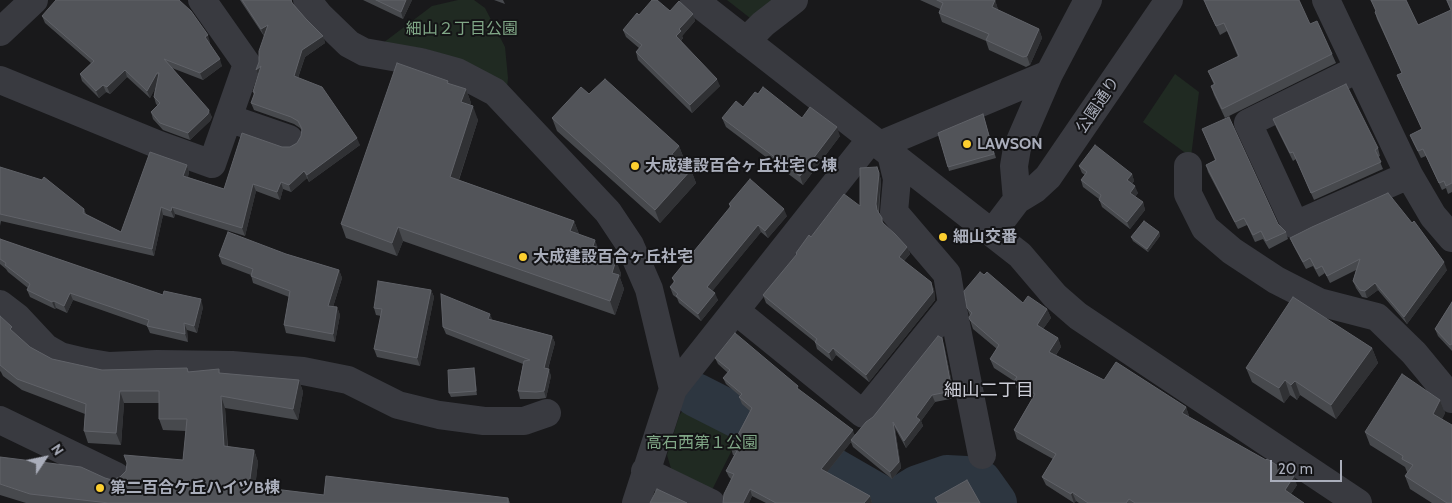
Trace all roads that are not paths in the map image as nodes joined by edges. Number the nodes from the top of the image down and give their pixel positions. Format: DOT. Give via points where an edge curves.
graph roads {
  1 [pos="34,0"];
  2 [pos="202,0"];
  3 [pos="307,0"];
  4 [pos="694,0"];
  5 [pos="794,0"];
  6 [pos="1088,0"];
  7 [pos="1169,0"];
  8 [pos="1326,0"];
  9 [pos="0,32"];
  10 [pos="746,41"];
  11 [pos="1358,69"];
  12 [pos="1049,74"];
  13 [pos="0,80"];
  14 [pos="228,118"];
  15 [pos="289,139"];
  16 [pos="881,146"];
  17 [pos="1188,166"];
  18 [pos="1409,175"];
  19 [pos="1017,200"];
  20 [pos="1442,212"];
  21 [pos="992,233"];
  22 [pos="1452,238"];
  23 [pos="0,304"];
  24 [pos="952,304"];
  25 [pos="736,311"];
  26 [pos="673,389"];
  27 [pos="1452,399"];
  28 [pos="547,412"];
  29 [pos="0,420"];
  30 [pos="982,455"];
  31 [pos="645,471"];
  32 [pos="116,476"];
  33 [pos="636,503"];
  34 [pos="711,503"];
  35 [pos="1358,503"];
  1 -- 9 [label="street"];
  2 -- 14 [label="street" via="247,64"];
  3 -- 26 [label="street" via="349,44 364,52 457,72 495,92 608,212 630,245 649,289"];
  4 -- 10 [label="street"];
  5 -- 10 [label="street"];
  6 -- 12 [label="street"];
  7 -- 19 [label="street, 公園通り" via="1048,177"];
  8 -- 11 [label="street"];
  10 -- 16 [label="street"];
  11 -- 18 [label="street"];
  11 -- 18 [label="street" via="1248,123 1295,224"];
  12 -- 16 [label="street"];
  12 -- 19 [label="street" via="1017,148 1014,166"];
  13 -- 14 [label="street" via="212,164"];
  14 -- 15 [label="street"];
  16 -- 21 [label="street"];
  16 -- 24 [label="street" via="897,179 894,212 946,274"];
  16 -- 25 [label="street"];
  17 -- 27 [label="street" via="1188,194 1204,228 1276,280 1319,302 1377,317 1414,353"];
  18 -- 20 [label="street"];
  19 -- 21 [label="street, 公園通り"];
  20 -- 22 [label="street"];
  21 -- 35 [label="street" via="1020,255 1055,296 1078,316"];
  23 -- 28 [label="street" via="46,348 60,356 85,362 109,366 232,365 303,371 348,380 398,405 484,421 524,421"];
  24 -- 25 [label="street" via="863,414"];
  24 -- 30 [label="street"];
  25 -- 26 [label="street"];
  26 -- 31 [label="street"];
  29 -- 32 [label="street"];
  31 -- 33 [label="street"];
  31 -- 34 [label="street"];
}
